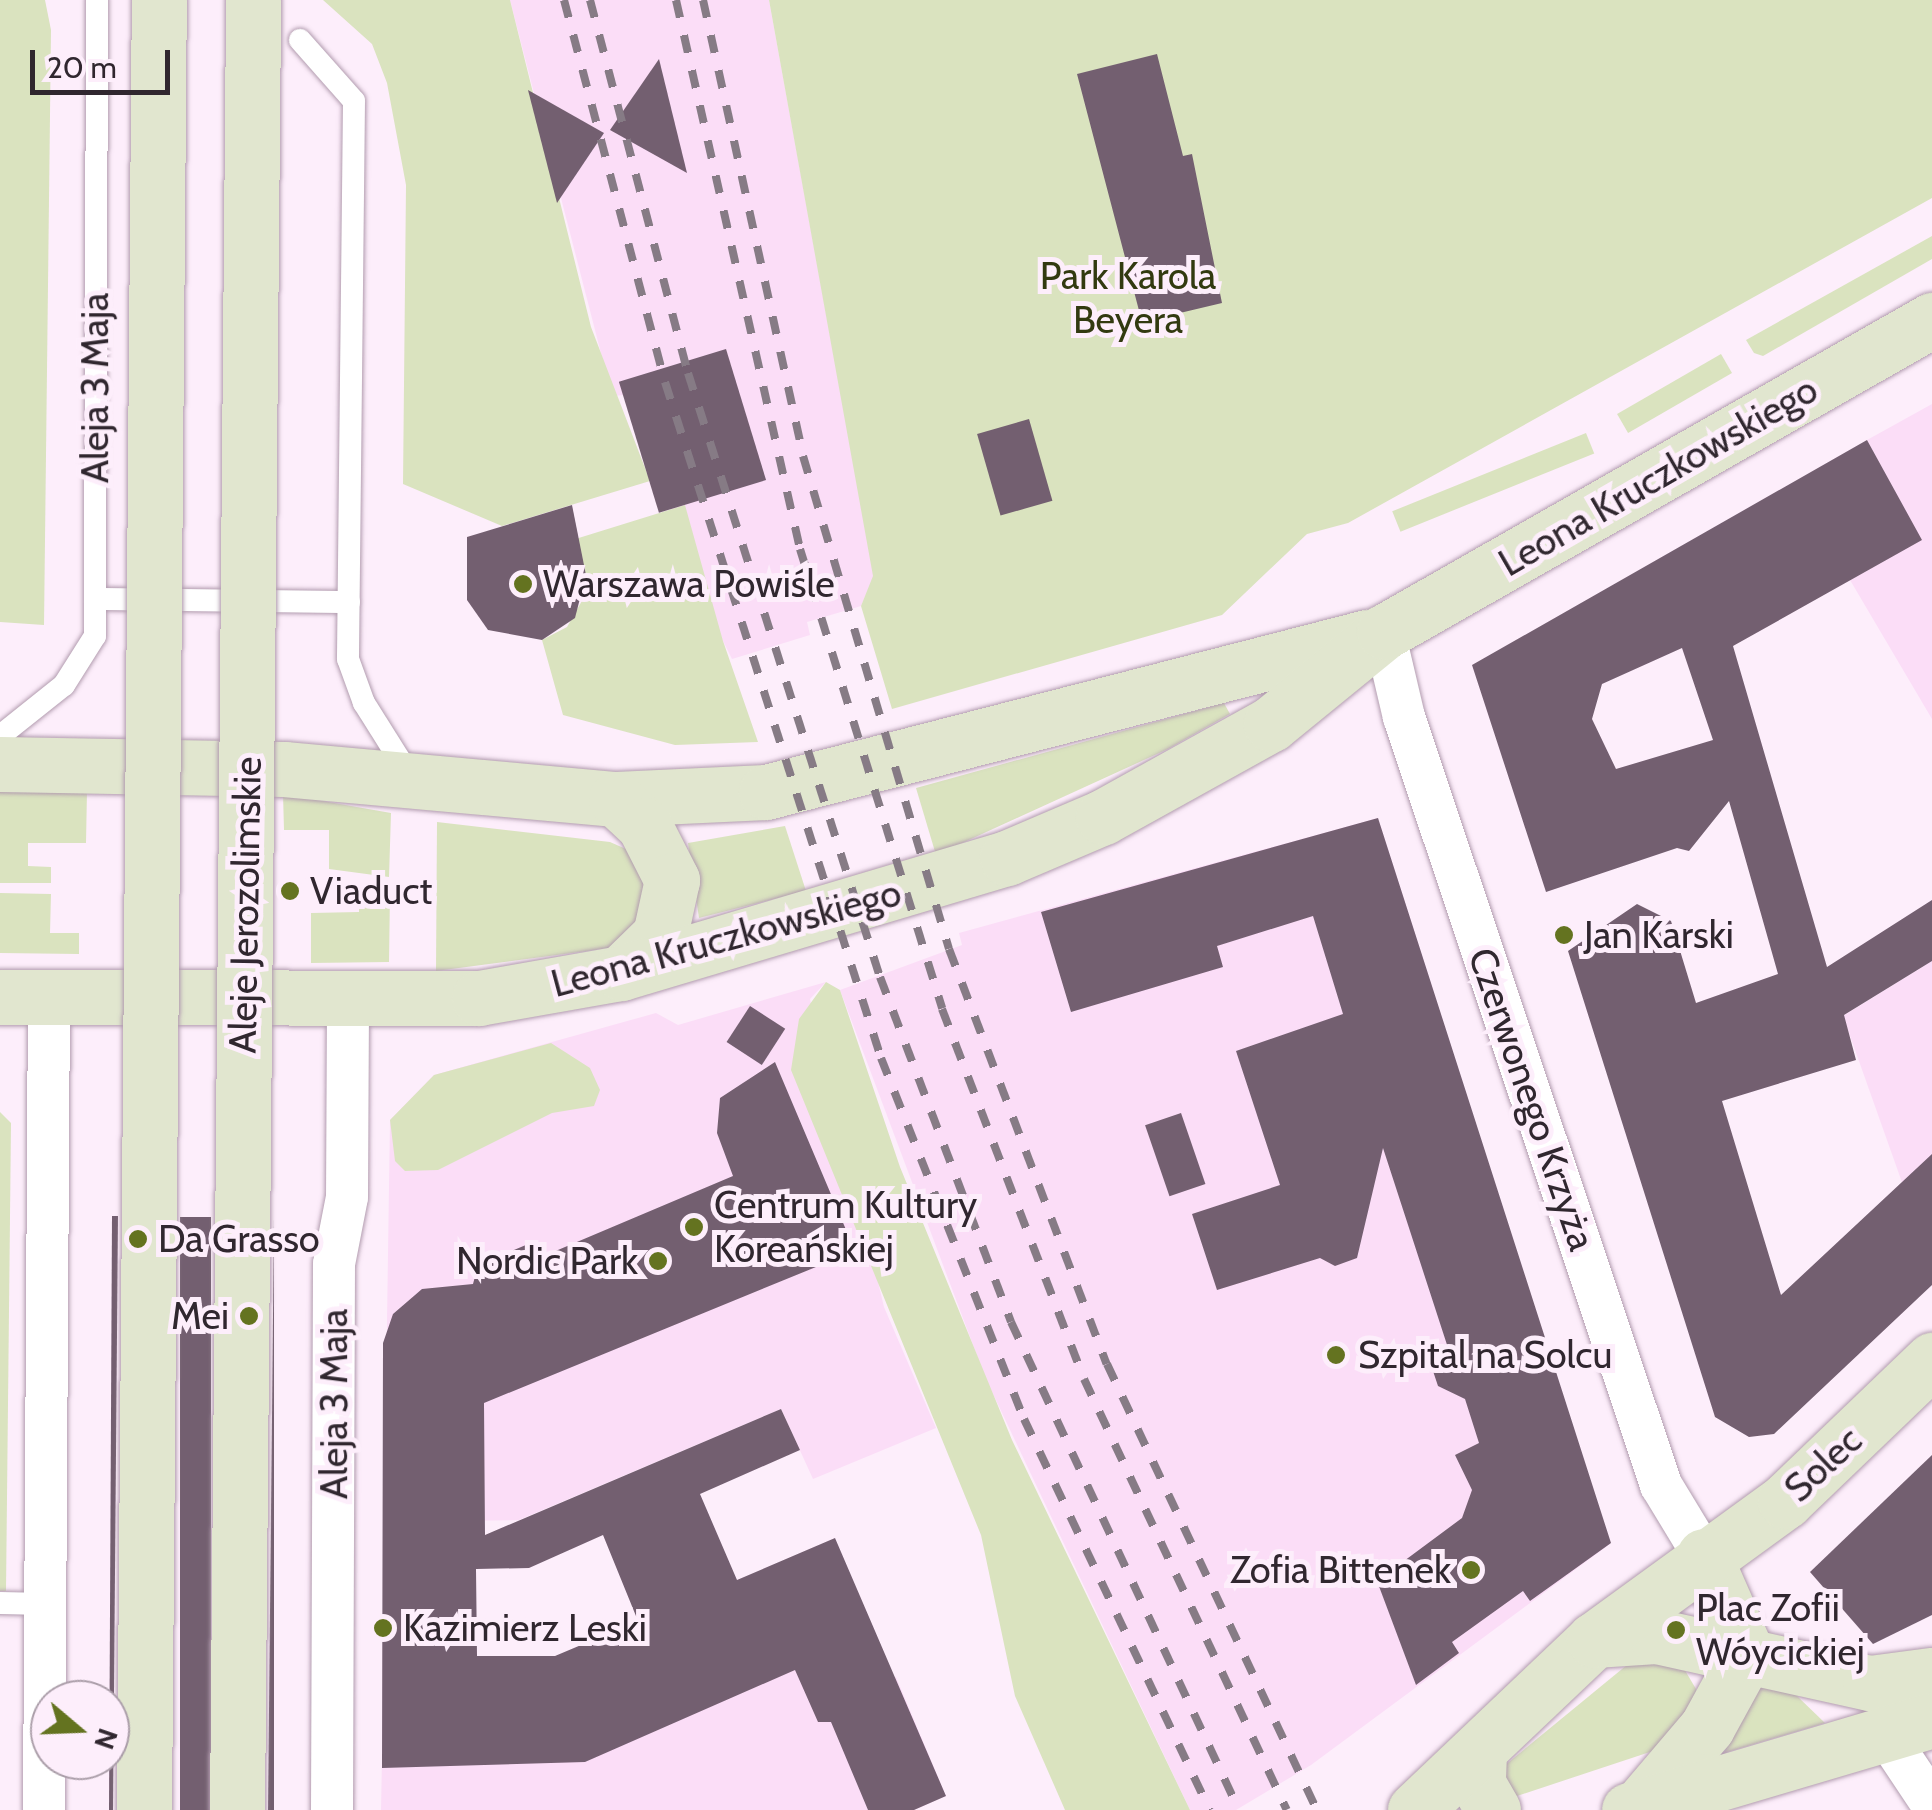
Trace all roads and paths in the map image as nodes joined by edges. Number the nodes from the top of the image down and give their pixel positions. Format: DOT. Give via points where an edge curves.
graph roads {
  1 [pos="97,0"];
  2 [pos="159,0"];
  3 [pos="253,0"];
  4 [pos="300,40"];
  5 [pos="1932,320"];
  6 [pos="94,600"];
  7 [pos="349,602"];
  8 [pos="1384,632"];
  9 [pos="0,736"];
  10 [pos="0,764"];
  11 [pos="412,778"];
  12 [pos="616,799"];
  13 [pos="620,973"];
  14 [pos="24,997"];
  15 [pos="348,1000"];
  16 [pos="1932,1360"];
  17 [pos="1704,1556"];
  18 [pos="0,1603"];
  19 [pos="46,1604"];
  20 [pos="1594,1640"];
  21 [pos="1763,1658"];
  22 [pos="1932,1675"];
  23 [pos="1909,1728"];
  24 [pos="1479,1751"];
  25 [pos="1932,1804"];
  26 [pos="1634,1808"];
  27 [pos="44,1810"];
  28 [pos="144,1810"];
  29 [pos="236,1810"];
  30 [pos="332,1810"];
  31 [pos="1415,1810"];
  32 [pos="1493,1810"];
  1 -- 6 [label="lane, Aleja 3 Maja"];
  2 -- 28 [label="street, bridge"];
  3 -- 29 [label="street, Aleje Jerozolimskie, bridge"];
  4 -- 7 [label="lane" via="354,101"];
  5 -- 8 [label="street, Leona Kruczkowskiego"];
  6 -- 7 [label="lane"];
  6 -- 9 [label="lane, Aleja 3 Maja" via="94,636 84,664"];
  7 -- 11 [label="lane" via="348,659 364,703"];
  8 -- 12 [label="street, Leona Kruczkowskiego" via="766,792"];
  8 -- 13 [label="street, Leona Kruczkowskiego" via="1271,724 1103,816 972,870"];
  8 -- 17 [label="street, Czerwonego Krzyża" via="1410,734 1661,1484"];
  10 -- 11 [label="street, Leona Kruczkowskiego"];
  11 -- 12 [label="street, Leona Kruczkowskiego"];
  12 -- 13 [label="street" via="644,825 672,880 660,935"];
  13 -- 15 [label="street, Leona Kruczkowskiego" via="479,998"];
  14 -- 15 [label="street, Leona Kruczkowskiego"];
  14 -- 19 [label="street"];
  15 -- 30 [label="street, Aleja 3 Maja" via="347,1197 334,1264"];
  16 -- 17 [label="street, Solec" via="1785,1501"];
  17 -- 20 [label="street"];
  17 -- 21 [label="street"];
  18 -- 19 [label="lane"];
  19 -- 27 [label="street"];
  20 -- 21 [label="street" via="1656,1636"];
  20 -- 24 [label="street"];
  21 -- 22 [label="street" via="1870,1683"];
  21 -- 23 [label="street"];
  21 -- 26 [label="street"];
  23 -- 25 [label="street"];
  23 -- 26 [label="street"];
  24 -- 31 [label="street"];
  24 -- 32 [label="street" via="1478,1784"];
}
